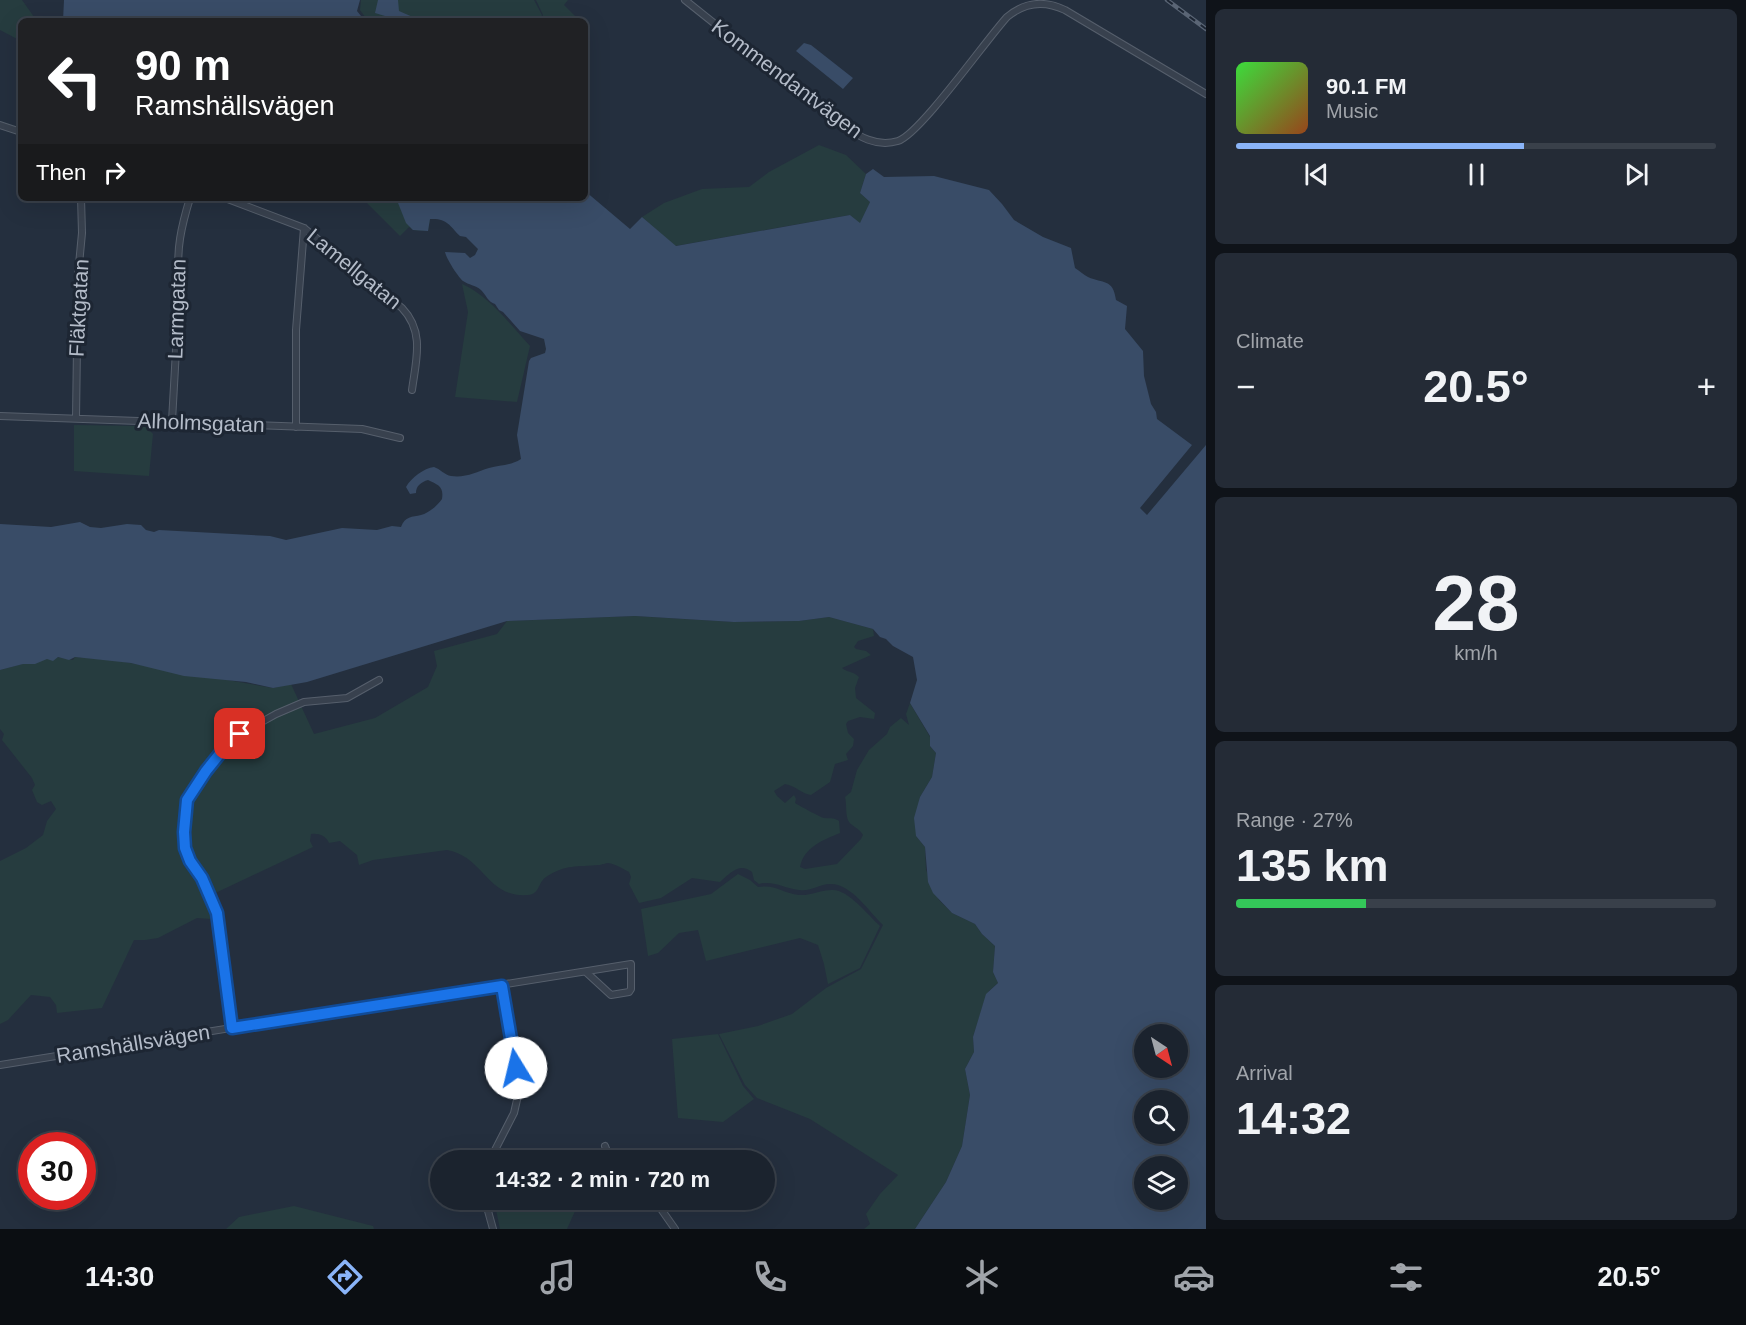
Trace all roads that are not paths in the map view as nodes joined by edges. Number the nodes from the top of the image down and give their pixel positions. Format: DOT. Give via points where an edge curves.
graph roads {
  1 [pos="685,0"];
  2 [pos="1206,94"];
  3 [pos="0,125"];
  4 [pos="18,131"];
  5 [pos="81,201"];
  6 [pos="188,201"];
  7 [pos="233,201"];
  8 [pos="304,228"];
  9 [pos="412,390"];
  10 [pos="0,416"];
  11 [pos="76,418"];
  12 [pos="172,421"];
  13 [pos="296,427"];
  14 [pos="400,438"];
  15 [pos="379,680"];
  16 [pos="586,972"];
  17 [pos="502,986"];
  18 [pos="232,1028"];
  19 [pos="0,1065"];
  20 [pos="605,1146"];
  21 [pos="495,1150"];
  22 [pos="607,1150"];
  23 [pos="488,1210"];
  24 [pos="662,1210"];
  25 [pos="493,1229"];
  26 [pos="675,1229"];
  1 -- 2 [label="street, Kommendantvägen" via="839,123 873,143 899,141 918,127 1007,17 1031,4 1050,4 1065,10"];
  3 -- 4 [label="street"];
  5 -- 11 [label="street, Fläktgatan"];
  6 -- 12 [label="street, Larmgatan" via="179,246"];
  7 -- 8 [label="street, Lamellgatan"];
  8 -- 9 [label="street, Lamellgatan" via="411,317 417,353"];
  8 -- 13 [label="street" via="296,330"];
  10 -- 11 [label="street, Alholmsgatan"];
  11 -- 12 [label="street, Alholmsgatan"];
  12 -- 13 [label="street, Alholmsgatan"];
  13 -- 14 [label="street, Alholmsgatan" via="362,429"];
  15 -- 18 [label="street" via="347,698 304,702 240,734 212,762 187,800 185,848 217,913"];
  16 -- 16 [label="street, Ramshällsvägen" via="631,964 632,989 611,995"];
  16 -- 17 [label="street, Ramshällsvägen"];
  17 -- 18 [label="street, Ramshällsvägen"];
  17 -- 21 [label="street" via="519,1091 514,1113"];
  18 -- 19 [label="street, Ramshällsvägen"];
  20 -- 22 [label="street"];
  23 -- 25 [label="street"];
  24 -- 26 [label="street"];
}
